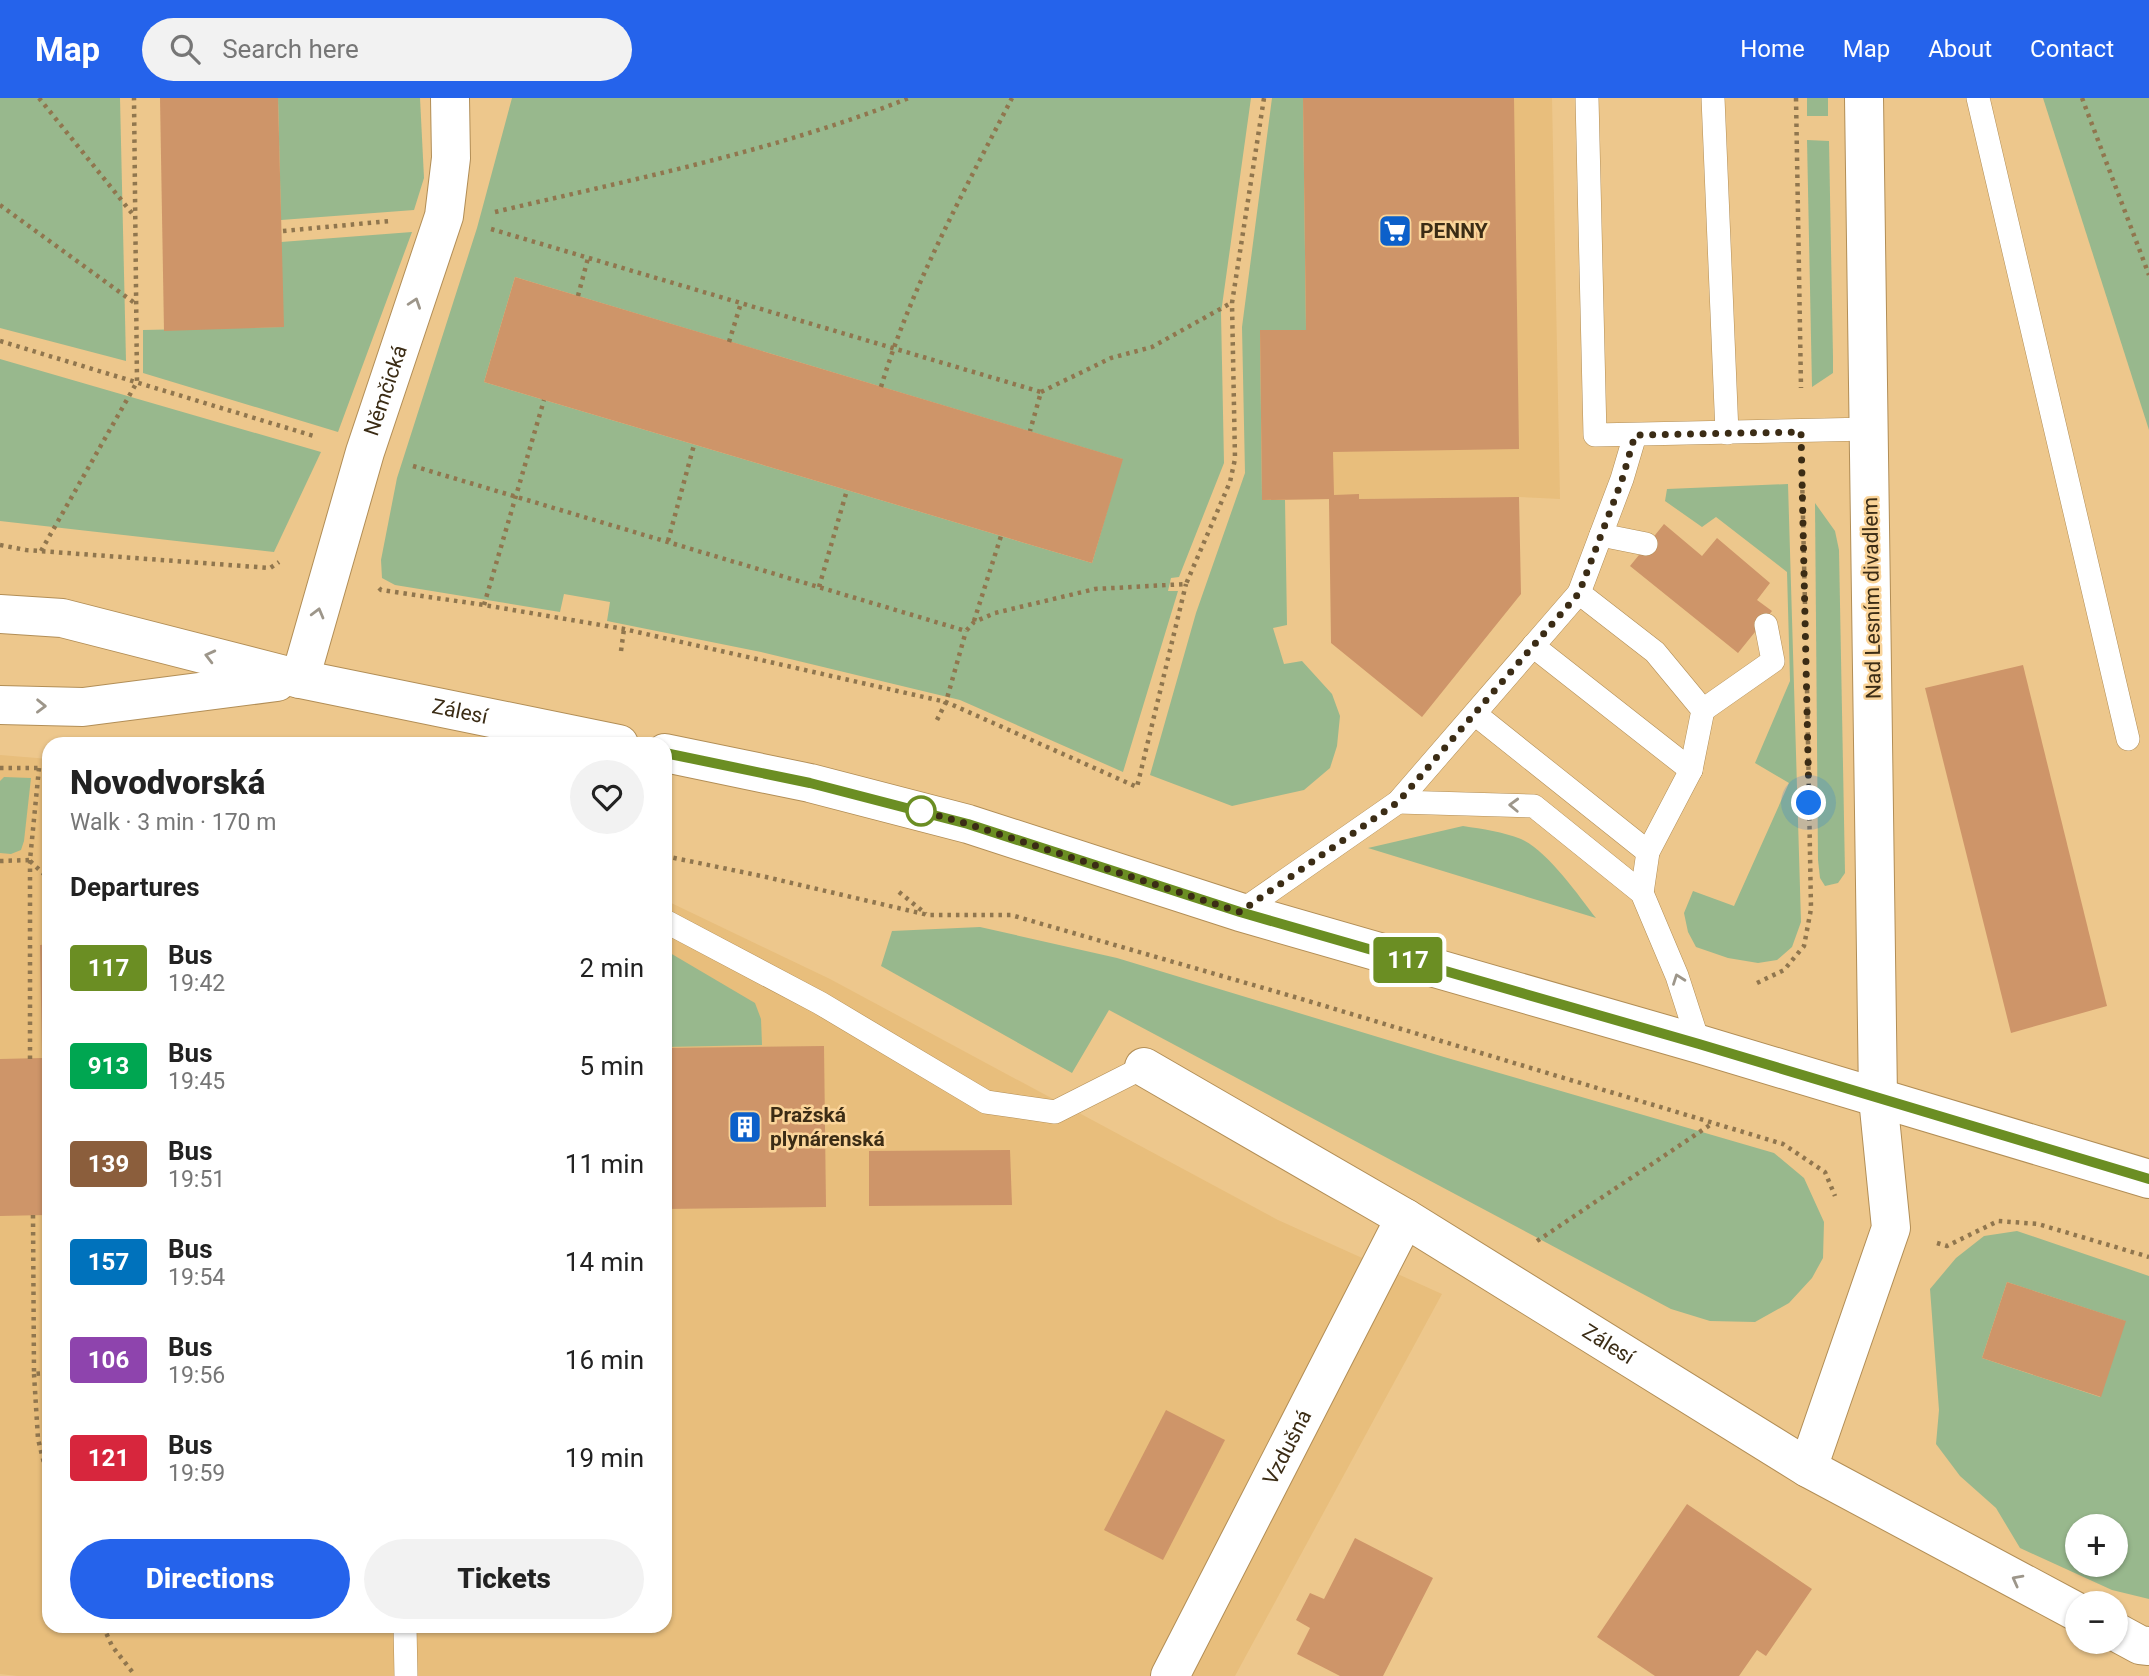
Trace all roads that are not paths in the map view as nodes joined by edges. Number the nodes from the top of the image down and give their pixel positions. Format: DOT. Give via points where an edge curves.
graph roads {
  1 [pos="450,98"];
  2 [pos="1587,98"];
  3 [pos="1713,98"];
  4 [pos="1864,98"];
  5 [pos="1978,98"];
  6 [pos="1869,429"];
  7 [pos="1727,433"];
  8 [pos="1635,435"];
  9 [pos="1601,535"];
  10 [pos="1646,544"];
  11 [pos="1579,593"];
  12 [pos="0,614"];
  13 [pos="1766,625"];
  14 [pos="1533,646"];
  15 [pos="300,679"];
  16 [pos="0,705"];
  17 [pos="1703,710"];
  18 [pos="1475,714"];
  19 [pos="585,737"];
  20 [pos="2128,739"];
  21 [pos="672,754"];
  22 [pos="1691,769"];
  23 [pos="1398,802"];
  24 [pos="1648,852"];
  25 [pos="1642,893"];
  26 [pos="1240,912"];
  27 [pos="672,925"];
  28 [pos="1699,1044"];
  29 [pos="1144,1067"];
  30 [pos="1878,1098"];
  31 [pos="2149,1179"];
  32 [pos="1405,1218"];
  33 [pos="1808,1468"];
  34 [pos="2065,1606"];
  35 [pos="405,1633"];
  36 [pos="2128,1638"];
  37 [pos="2149,1646"];
  38 [pos="406,1676"];
  39 [pos="1170,1676"];
  15 -- 1 [label="street, Němčická, one-way" via="365,452 452,218"];
  2 -- 8 [label="lane" via="1594,435"];
  3 -- 7 [label="lane"];
  4 -- 6 [label="street, Nad Lesním divadlem"];
  5 -- 20 [label="lane"];
  6 -- 7 [label="lane"];
  6 -- 30 [label="street, Nad Lesním divadlem"];
  7 -- 8 [label="lane"];
  8 -- 9 [label="lane"];
  9 -- 10 [label="lane"];
  9 -- 11 [label="lane"];
  11 -- 14 [label="lane"];
  11 -- 17 [label="lane" via="1655,652"];
  15 -- 12 [label="street, Zálesí, one-way" via="61,618"];
  13 -- 17 [label="lane" via="1773,661"];
  14 -- 18 [label="lane"];
  14 -- 22 [label="lane"];
  16 -- 15 [label="street, Zálesí, one-way" via="83,706"];
  15 -- 19 [label="street, Zálesí"];
  17 -- 22 [label="lane"];
  18 -- 23 [label="lane"];
  18 -- 24 [label="lane"];
  21 -- 26 [label="street" via="930,813"];
  22 -- 24 [label="lane"];
  25 -- 23 [label="lane, one-way" via="1534,806"];
  23 -- 26 [label="lane"];
  24 -- 25 [label="lane"];
  28 -- 25 [label="lane, one-way"];
  26 -- 28 [label="street"];
  27 -- 29 [label="lane" via="820,1003 986,1102 1055,1112"];
  28 -- 30 [label="street"];
  29 -- 32 [label="street, Zálesí"];
  30 -- 31 [label="street"];
  30 -- 33 [label="street, Nad Lesním divadlem" via="1891,1228"];
  32 -- 33 [label="street, Zálesí"];
  32 -- 39 [label="street, Vzdušná"];
  34 -- 33 [label="street, Zálesí, one-way"];
  35 -- 38 [label="lane"];
  36 -- 37 [label="street"];
}
